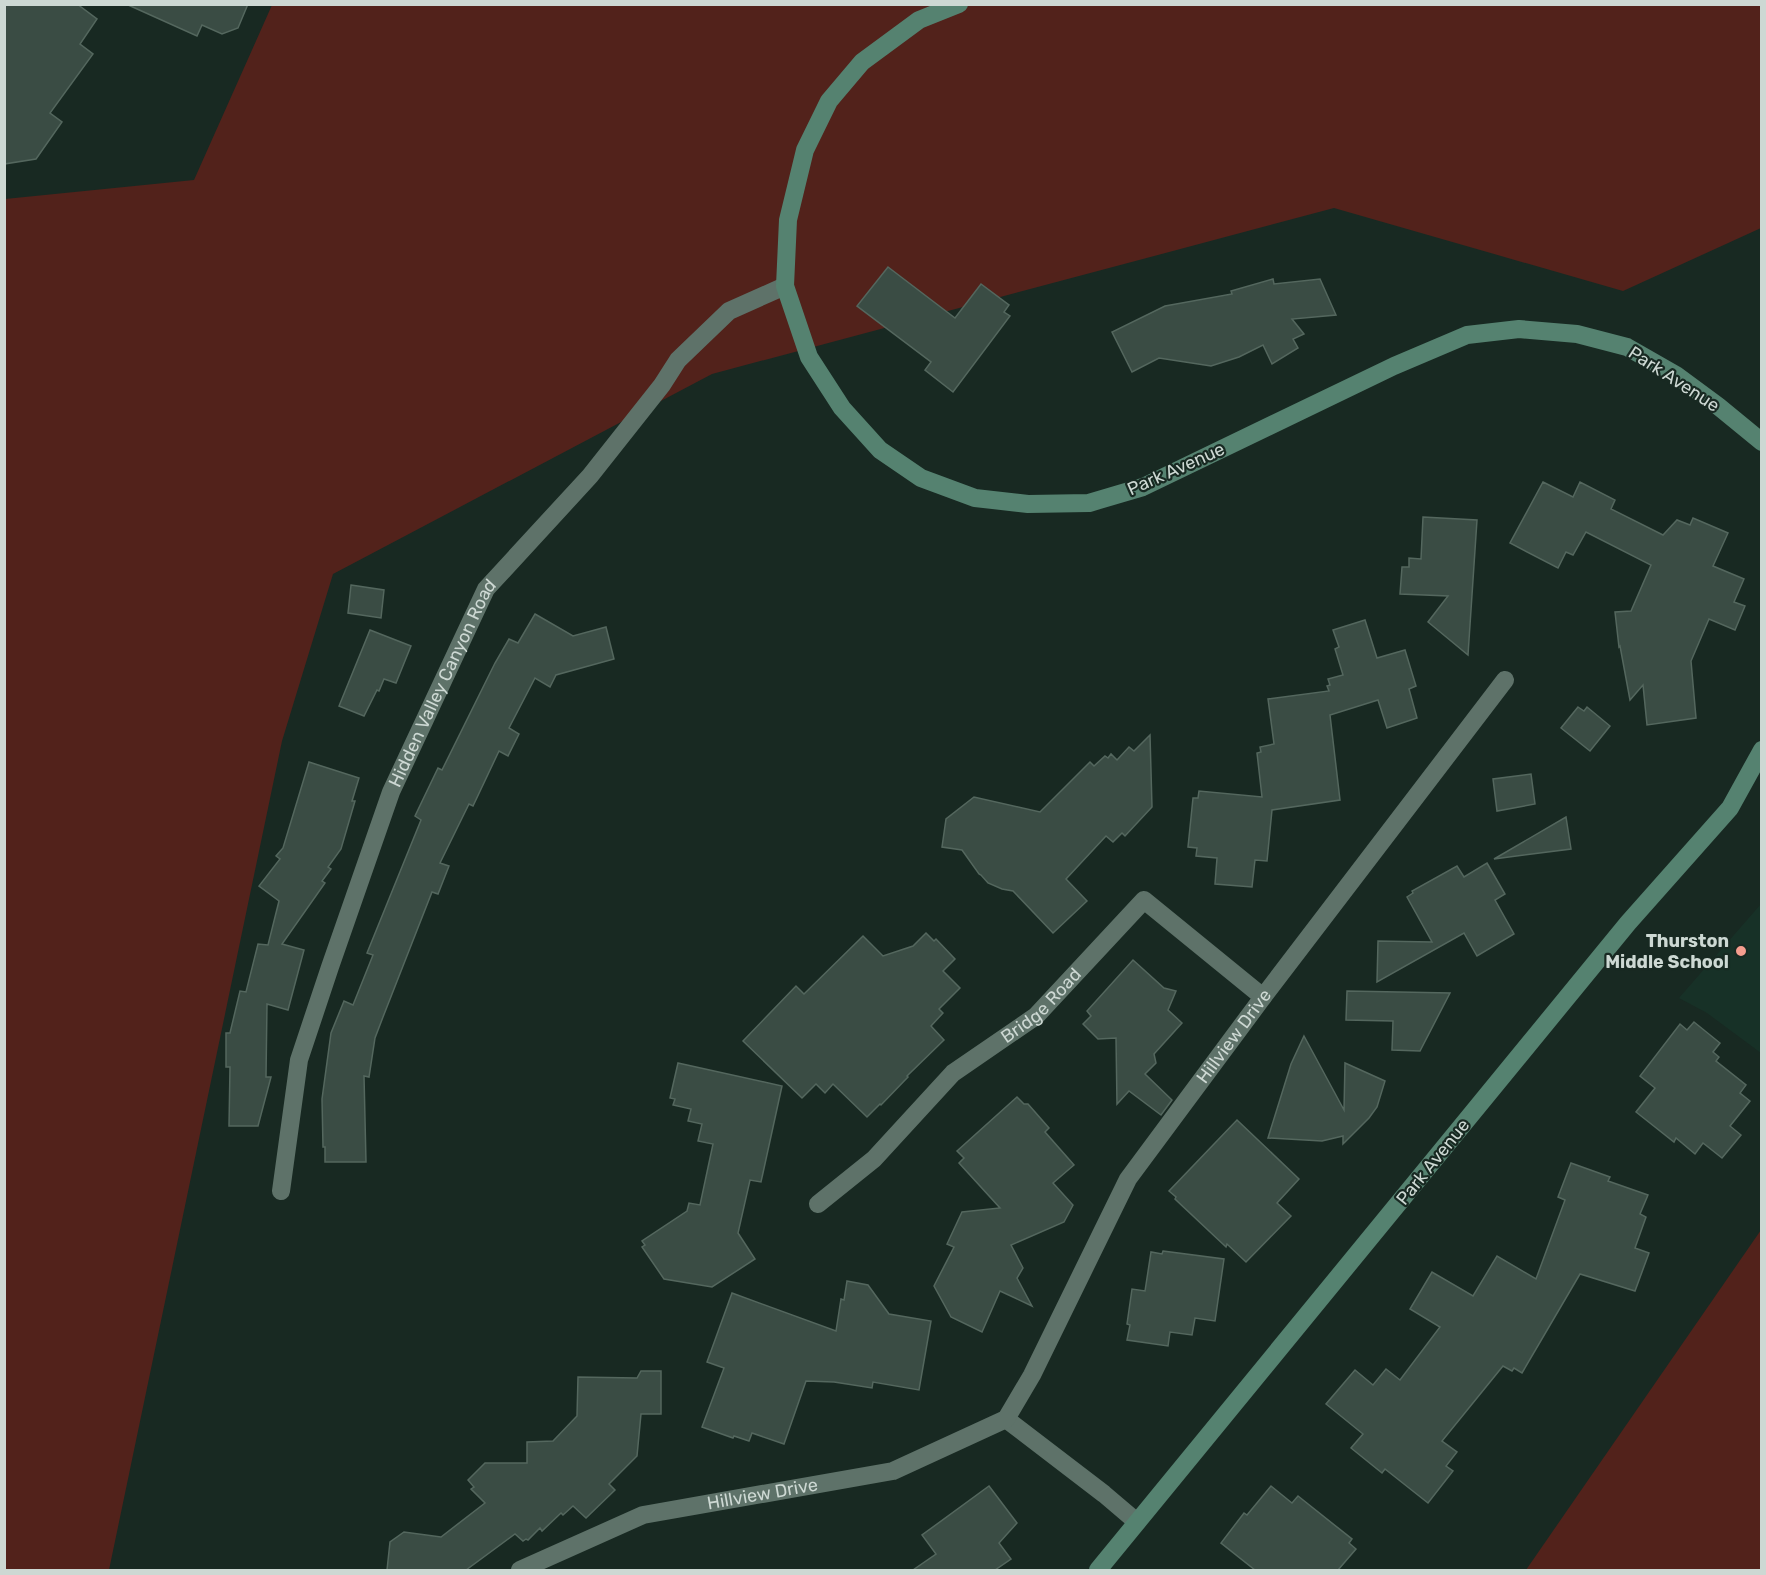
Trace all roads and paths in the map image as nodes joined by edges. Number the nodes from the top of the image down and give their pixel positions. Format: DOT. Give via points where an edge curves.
graph roads {
  1 [pos="959,4"];
  2 [pos="785,286"];
  3 [pos="1761,442"];
  4 [pos="1504,680"];
  5 [pos="1761,750"];
  6 [pos="1263,997"];
  7 [pos="281,1191"];
  8 [pos="818,1204"];
  9 [pos="1006,1419"];
  10 [pos="1137,1522"];
  11 [pos="520,1570"];
  12 [pos="1098,1570"];
  1 -- 2 [label="main road, Park Avenue" via="919,20 862,62 829,101 805,150 788,220"];
  2 -- 3 [label="main road, Park Avenue" via="809,357 842,408 880,450 921,478 975,498 1028,504 1089,503 1143,487 1467,335 1519,329 1577,334 1627,347 1676,375"];
  2 -- 7 [label="street, Hidden Valley Canyon Road" via="729,311 678,360 590,476 486,589 391,792 330,967 300,1060"];
  4 -- 6 [label="street, Hillview Drive"];
  5 -- 10 [label="main road, Park Avenue" via="1730,808 1621,932"];
  6 -- 8 [label="street, Bridge Road" via="1144,900 1036,1016 953,1073 874,1159"];
  6 -- 9 [label="street, Hillview Drive" via="1128,1179 1032,1375"];
  9 -- 10 [label="street"];
  9 -- 11 [label="street, Hillview Drive" via="893,1471 643,1515"];
  10 -- 12 [label="main road, Park Avenue"];
}
